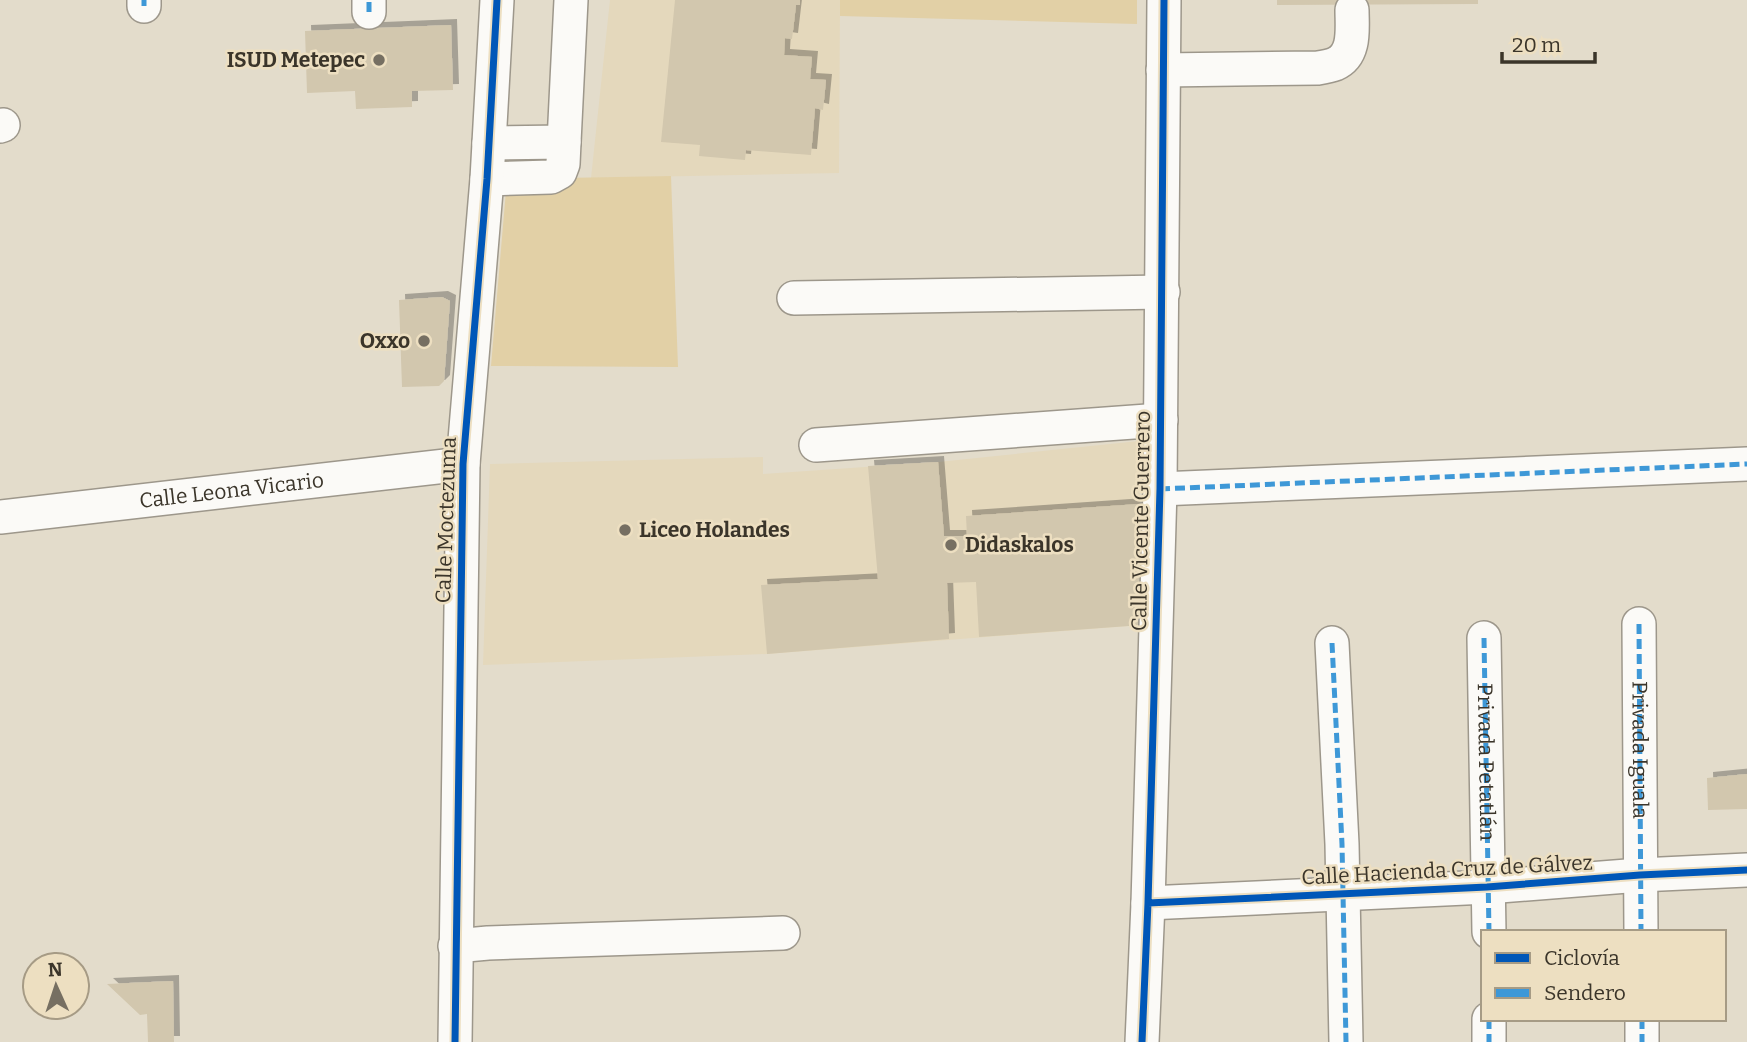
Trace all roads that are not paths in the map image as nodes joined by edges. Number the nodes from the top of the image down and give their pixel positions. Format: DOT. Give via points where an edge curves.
graph roads {
  1 [pos="497,0"];
  2 [pos="571,0"];
  3 [pos="1164,0"];
  4 [pos="1352,10"];
  5 [pos="1163,70"];
  6 [pos="564,142"];
  7 [pos="489,143"];
  8 [pos="487,179"];
  9 [pos="1163,292"];
  10 [pos="794,298"];
  11 [pos="1161,420"];
  12 [pos="816,445"];
  13 [pos="463,464"];
  14 [pos="1747,464"];
  15 [pos="1160,489"];
  16 [pos="0,517"];
  17 [pos="1639,624"];
  18 [pos="1484,638"];
  19 [pos="1332,643"];
  20 [pos="1747,870"];
  21 [pos="1640,875"];
  22 [pos="1487,887"];
  23 [pos="1343,894"];
  24 [pos="1148,903"];
  25 [pos="1489,930"];
  26 [pos="1641,930"];
  27 [pos="783,933"];
  28 [pos="456,946"];
  29 [pos="1489,1021"];
  30 [pos="1642,1021"];
  31 [pos="455,1042"];
  32 [pos="1142,1042"];
  33 [pos="1346,1042"];
  34 [pos="1489,1042"];
  35 [pos="1643,1042"];
  1 -- 7 [label="street, Calle Moctezuma"];
  2 -- 6 [label="street"];
  3 -- 5 [label="street, Calle Vicente Guerrero"];
  4 -- 5 [label="street" via="1353,39 1338,63 1318,68"];
  5 -- 9 [label="street, Calle Vicente Guerrero"];
  6 -- 7 [label="street"];
  6 -- 8 [label="street" via="560,173"];
  7 -- 8 [label="street, Calle Moctezuma"];
  8 -- 13 [label="street, Calle Moctezuma"];
  9 -- 10 [label="street"];
  9 -- 11 [label="street, Calle Vicente Guerrero"];
  11 -- 12 [label="street"];
  11 -- 15 [label="street, Calle Vicente Guerrero"];
  13 -- 16 [label="street, Calle Leona Vicario"];
  13 -- 28 [label="street, Calle Moctezuma"];
  14 -- 15 [label="street"];
  15 -- 24 [label="street, Calle Vicente Guerrero"];
  17 -- 21 [label="street, Privada Iguala"];
  18 -- 22 [label="street, Privada Petatlán"];
  19 -- 23 [label="street"];
  20 -- 21 [label="street, Calle Hacienda Cruz de Gálvez"];
  21 -- 22 [label="street, Calle Hacienda Cruz de Gálvez"];
  21 -- 26 [label="street, Privada Iguala"];
  22 -- 23 [label="street, Calle Hacienda Cruz de Gálvez"];
  22 -- 25 [label="street, Privada Petatlán"];
  23 -- 24 [label="street, Calle Hacienda Cruz de Gálvez"];
  23 -- 33 [label="street"];
  24 -- 32 [label="street, Calle Vicente Guerrero"];
  27 -- 28 [label="street"];
  28 -- 31 [label="street, Calle Moctezuma"];
  29 -- 34 [label="street"];
  30 -- 35 [label="street"];
}
